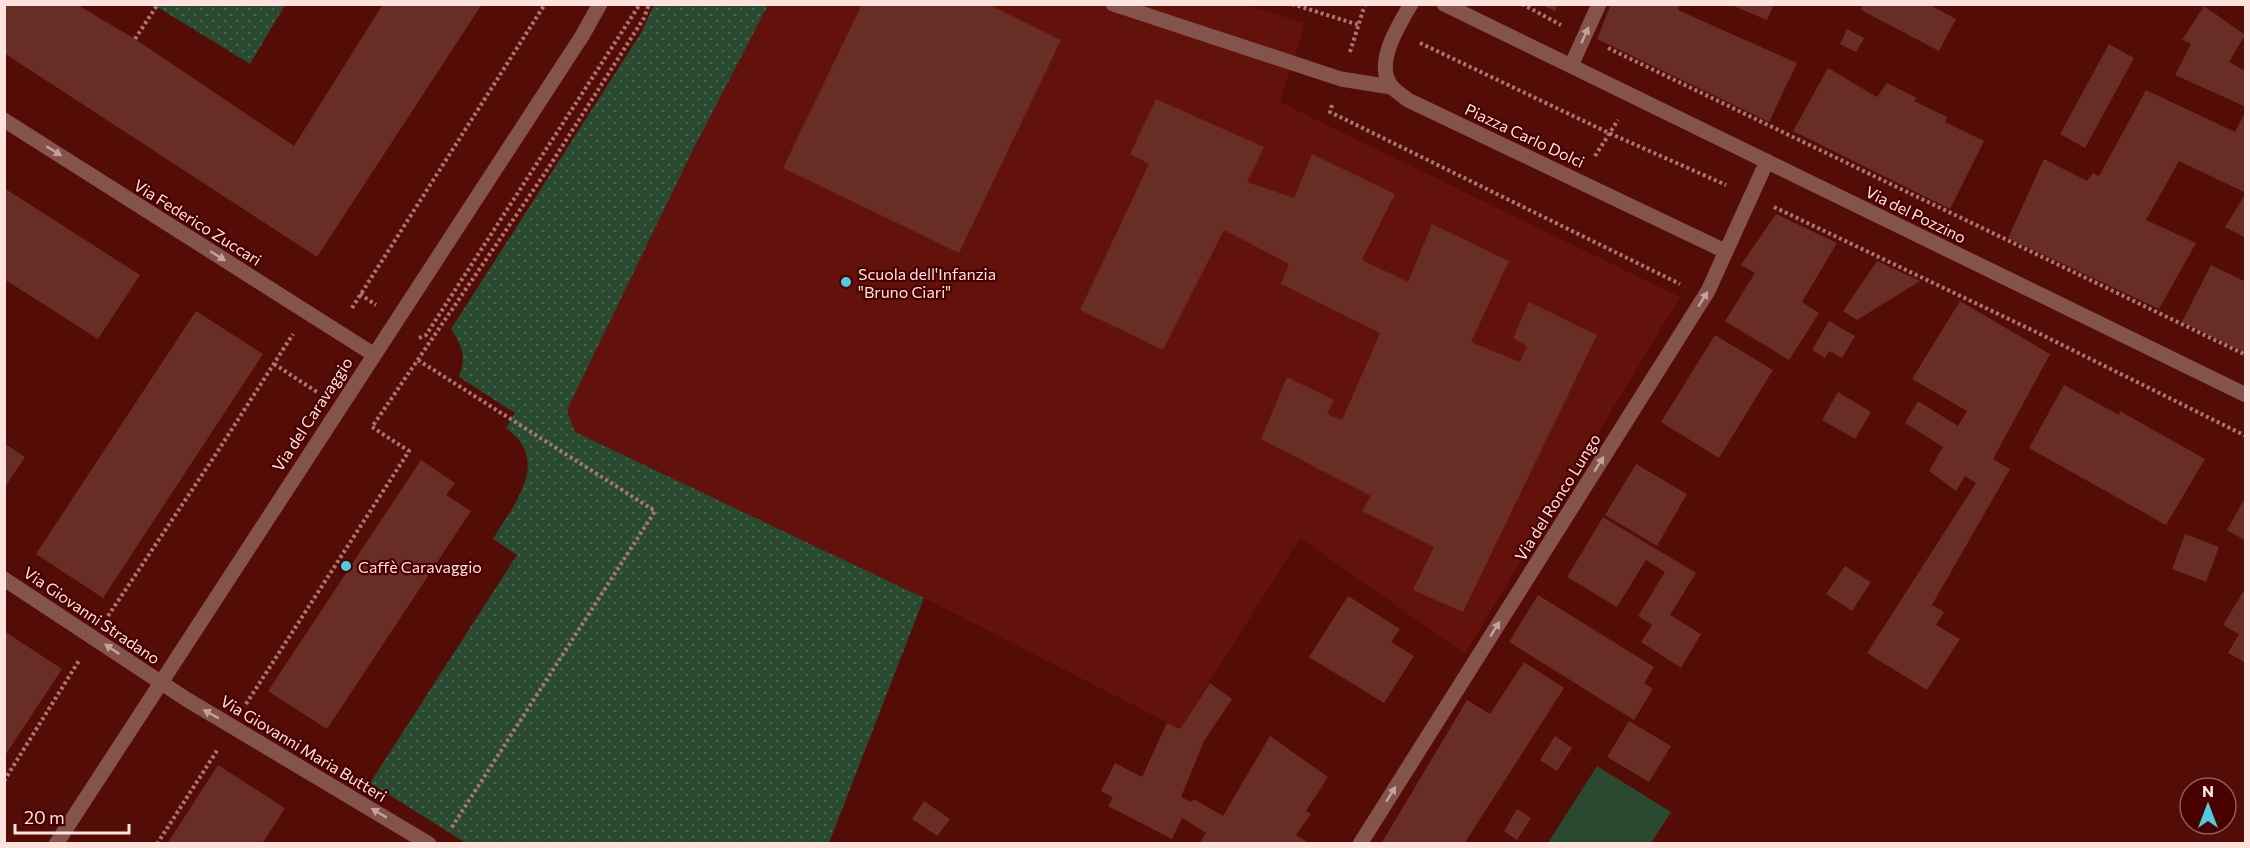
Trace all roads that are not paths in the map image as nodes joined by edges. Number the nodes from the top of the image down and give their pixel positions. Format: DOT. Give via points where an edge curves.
graph roads {
  1 [pos="600,4"];
  2 [pos="1113,4"];
  3 [pos="1411,4"];
  4 [pos="1444,4"];
  5 [pos="1599,4"];
  6 [pos="1571,66"];
  7 [pos="1391,87"];
  8 [pos="4,120"];
  9 [pos="1767,161"];
  10 [pos="1725,251"];
  11 [pos="373,354"];
  12 [pos="2246,394"];
  13 [pos="4,579"];
  14 [pos="160,682"];
  15 [pos="56,843"];
  16 [pos="429,843"];
  17 [pos="1359,843"];
  1 -- 11 [label="street, Via del Caravaggio"];
  2 -- 7 [label="street" via="1341,80"];
  3 -- 7 [label="street" via="1394,35 1385,68"];
  4 -- 6 [label="street, Via del Pozzino"];
  6 -- 5 [label="street, one-way"];
  6 -- 9 [label="street, Via del Pozzino"];
  7 -- 10 [label="street, Piazza Carlo Dolci" via="1408,100"];
  8 -- 11 [label="street, Via Federico Zuccari, one-way"];
  9 -- 10 [label="street, Via del Ronco Lungo"];
  9 -- 12 [label="street, Via del Pozzino"];
  17 -- 10 [label="street, Via del Ronco Lungo, one-way" via="1705,296"];
  11 -- 14 [label="street, Via del Caravaggio"];
  14 -- 13 [label="street, Via Giovanni Stradano, one-way"];
  14 -- 15 [label="street, Via del Caravaggio"];
  16 -- 14 [label="street, Via Giovanni Maria Butteri, one-way"];
}
